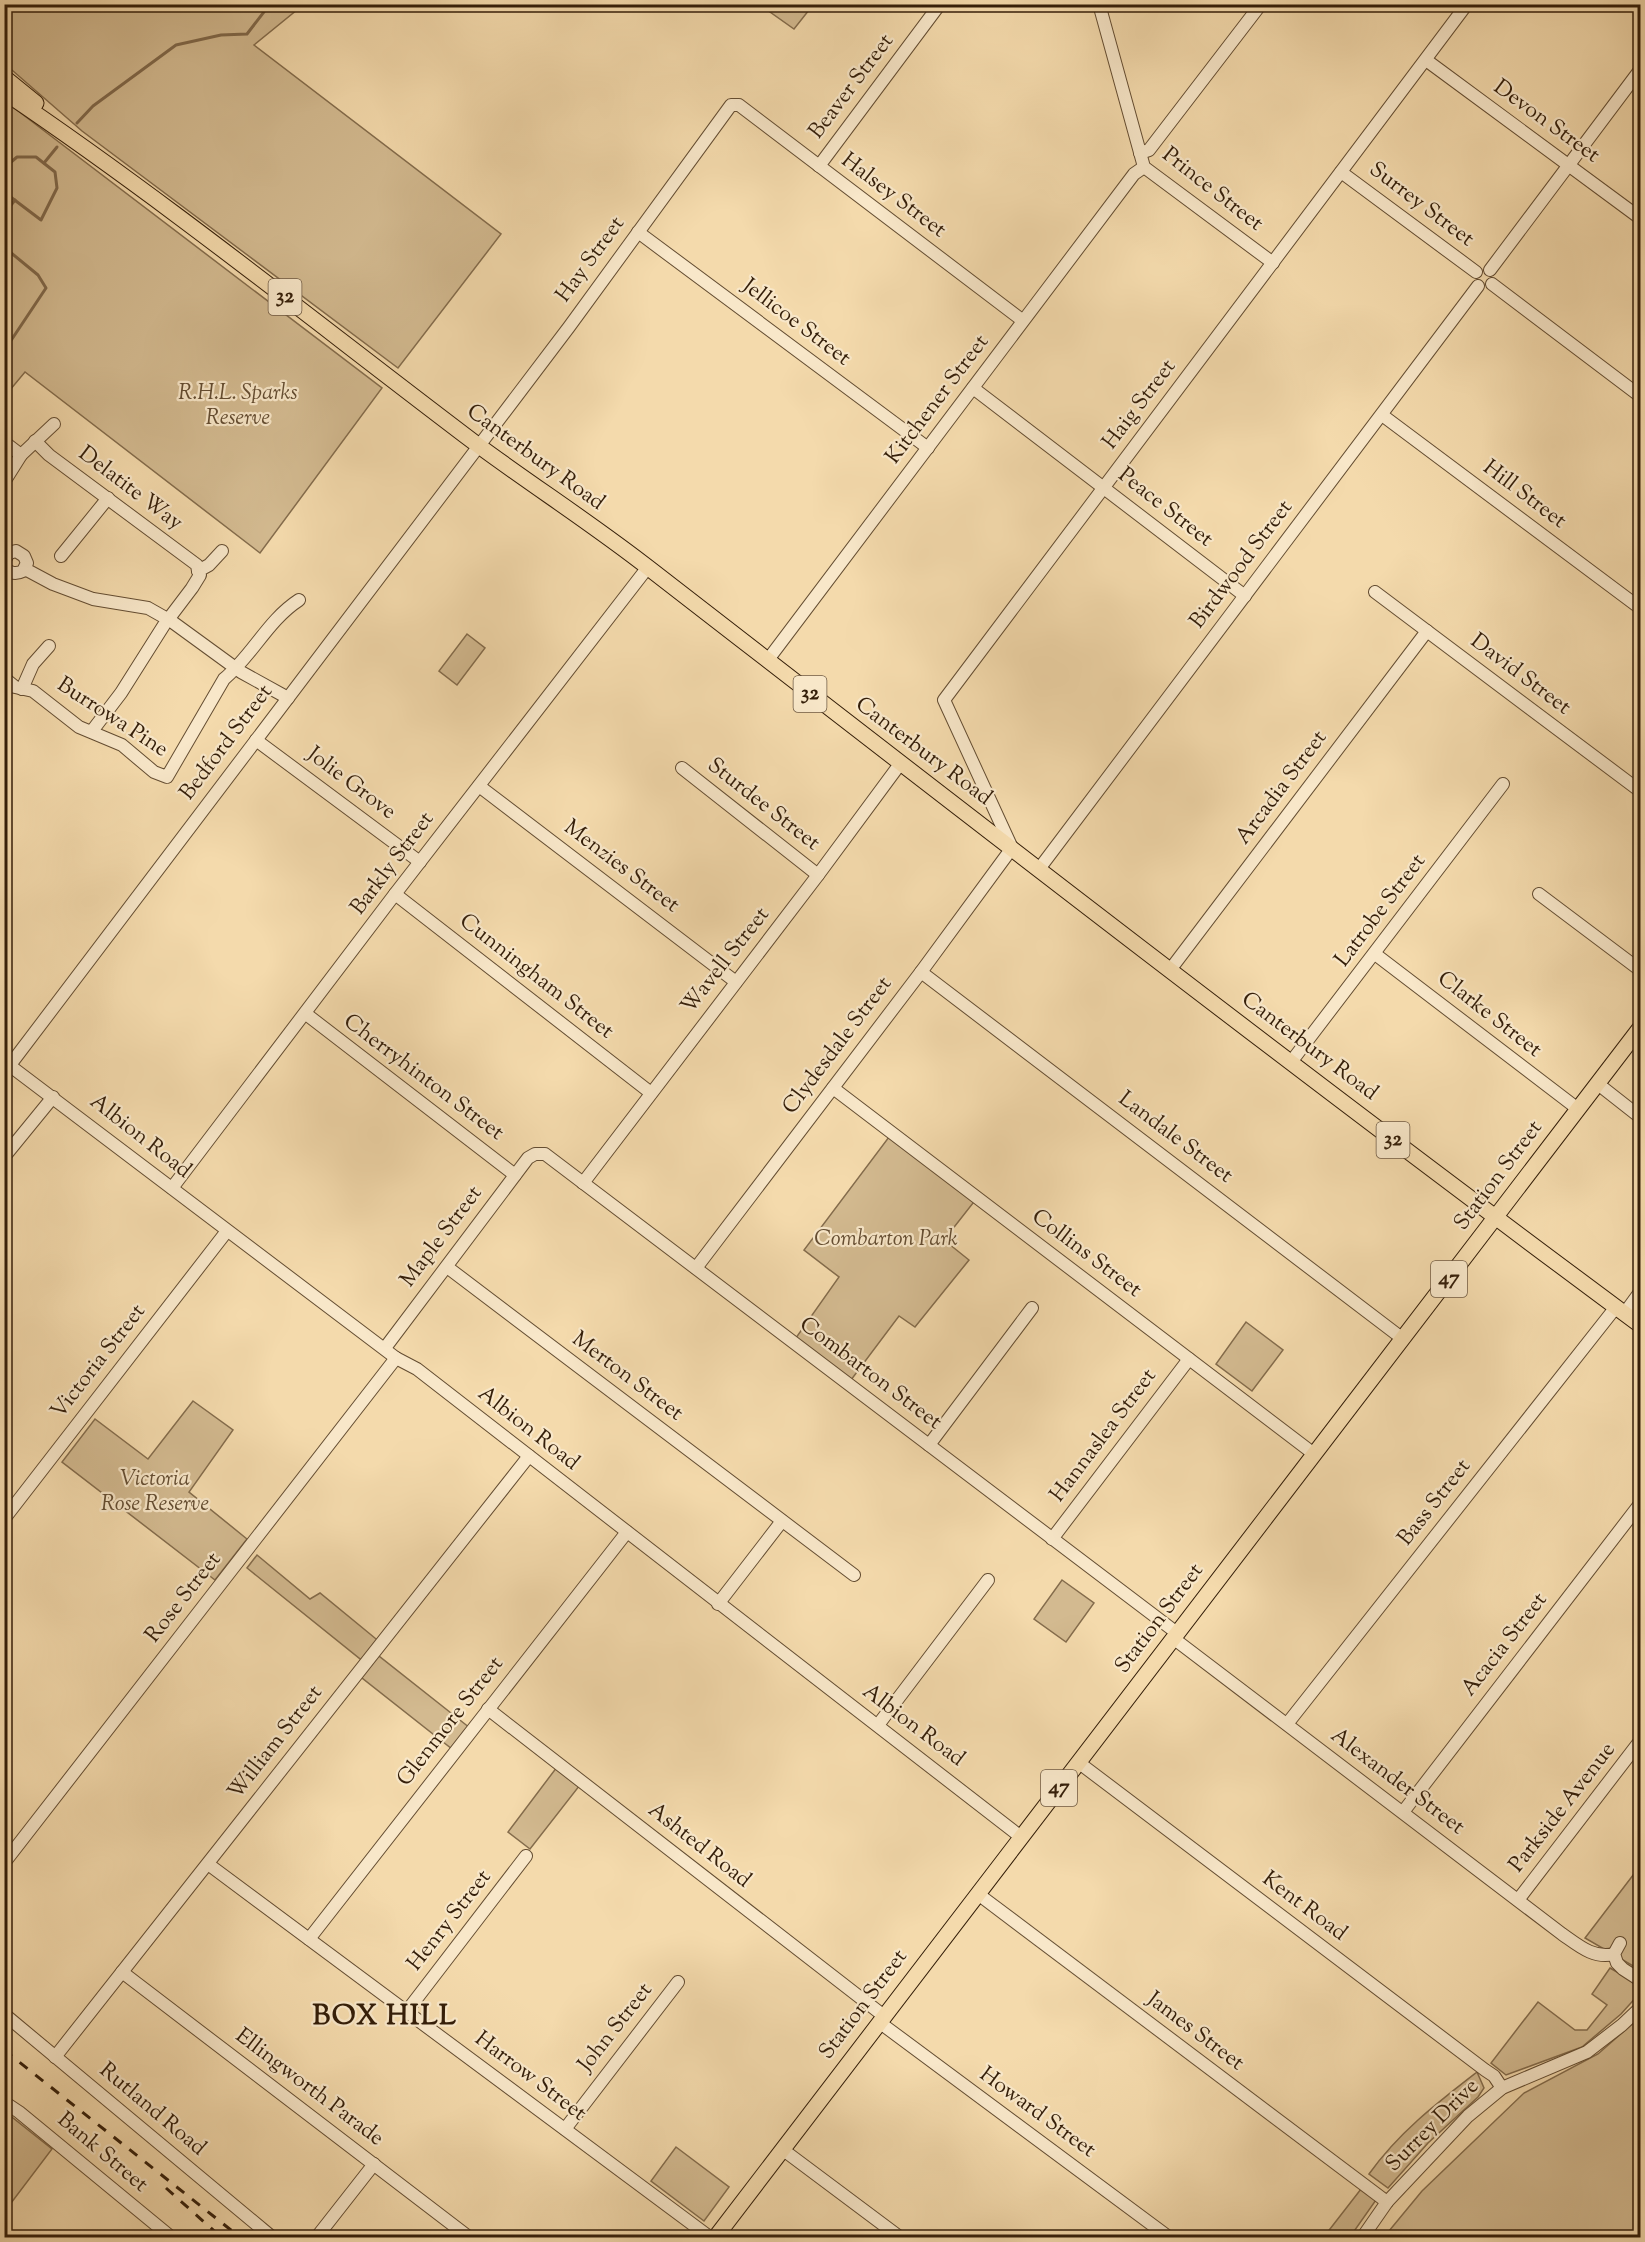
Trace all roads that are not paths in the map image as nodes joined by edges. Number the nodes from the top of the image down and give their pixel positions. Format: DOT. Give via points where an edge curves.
graph roads {
  1 [pos="940,4"];
  2 [pos="1099,4"];
  3 [pos="1261,4"];
  4 [pos="1467,4"];
  5 [pos="1426,60"];
  6 [pos="1641,70"];
  7 [pos="4,77"];
  8 [pos="4,92"];
  9 [pos="739,105"];
  10 [pos="90,150"];
  11 [pos="1140,153"];
  12 [pos="1569,164"];
  13 [pos="819,166"];
  14 [pos="1144,167"];
  15 [pos="1341,172"];
  16 [pos="1641,218"];
  17 [pos="638,232"];
  18 [pos="1273,262"];
  19 [pos="1490,270"];
  20 [pos="1476,272"];
  21 [pos="1492,284"];
  22 [pos="1478,286"];
  23 [pos="1022,321"];
  24 [pos="973,388"];
  25 [pos="1641,396"];
  26 [pos="1382,415"];
  27 [pos="54,424"];
  28 [pos="35,441"];
  29 [pos="4,442"];
  30 [pos="479,445"];
  31 [pos="928,448"];
  32 [pos="21,455"];
  33 [pos="4,482"];
  34 [pos="1104,488"];
  35 [pos="108,498"];
  36 [pos="222,551"];
  37 [pos="6,556"];
  38 [pos="62,556"];
  39 [pos="648,567"];
  40 [pos="25,568"];
  41 [pos="198,571"];
  42 [pos="1375,592"];
  43 [pos="1245,596"];
  44 [pos="299,600"];
  45 [pos="1641,608"];
  46 [pos="169,620"];
  47 [pos="1427,632"];
  48 [pos="49,646"];
  49 [pos="767,661"];
  50 [pos="237,669"];
  51 [pos="4,678"];
  52 [pos="22,689"];
  53 [pos="288,698"];
  54 [pos="92,731"];
  55 [pos="256,740"];
  56 [pos="900,764"];
  57 [pos="682,768"];
  58 [pos="1503,784"];
  59 [pos="479,786"];
  60 [pos="1641,791"];
  61 [pos="1012,848"];
  62 [pos="420,862"];
  63 [pos="1039,869"];
  64 [pos="818,875"];
  65 [pos="395,894"];
  66 [pos="1539,894"];
  67 [pos="1375,954"];
  68 [pos="1170,970"];
  69 [pos="1641,970"];
  70 [pos="921,972"];
  71 [pos="736,982"];
  72 [pos="306,1014"];
  73 [pos="1641,1028"];
  74 [pos="1291,1062"];
  75 [pos="7,1063"];
  76 [pos="1598,1084"];
  77 [pos="833,1088"];
  78 [pos="651,1093"];
  79 [pos="53,1097"];
  80 [pos="1578,1110"];
  81 [pos="1641,1117"];
  82 [pos="535,1154"];
  83 [pos="4,1157"];
  84 [pos="516,1175"];
  85 [pos="583,1183"];
  86 [pos="172,1188"];
  87 [pos="1495,1218"];
  88 [pos="227,1231"];
  89 [pos="447,1267"];
  90 [pos="696,1268"];
  91 [pos="1641,1293"];
  92 [pos="1032,1308"];
  93 [pos="1620,1310"];
  94 [pos="1641,1326"];
  95 [pos="1403,1339"];
  96 [pos="385,1348"];
  97 [pos="396,1358"];
  98 [pos="1189,1359"];
  99 [pos="929,1445"];
  100 [pos="1314,1454"];
  101 [pos="529,1456"];
  102 [pos="1641,1504"];
  103 [pos="4,1519"];
  104 [pos="782,1521"];
  105 [pos="627,1532"];
  106 [pos="1052,1539"];
  107 [pos="854,1575"];
  108 [pos="988,1580"];
  109 [pos="718,1604"];
  110 [pos="1175,1636"];
  111 [pos="488,1709"];
  112 [pos="1287,1724"];
  113 [pos="878,1725"];
  114 [pos="1641,1741"];
  115 [pos="1078,1762"];
  116 [pos="1403,1812"];
  117 [pos="1022,1837"];
  118 [pos="526,1856"];
  119 [pos="4,1863"];
  120 [pos="208,1864"];
  121 [pos="978,1894"];
  122 [pos="1518,1900"];
  123 [pos="309,1939"];
  124 [pos="122,1972"];
  125 [pos="1641,1980"];
  126 [pos="678,1982"];
  127 [pos="1641,2008"];
  128 [pos="407,2011"];
  129 [pos="4,2014"];
  130 [pos="881,2019"];
  131 [pos="55,2056"];
  132 [pos="1502,2088"];
  133 [pos="4,2102"];
  134 [pos="565,2128"];
  135 [pos="782,2149"];
  136 [pos="374,2164"];
  137 [pos="1387,2202"];
  138 [pos="172,2238"];
  139 [pos="273,2238"];
  140 [pos="316,2238"];
  141 [pos="470,2238"];
  142 [pos="713,2238"];
  143 [pos="901,2238"];
  144 [pos="1170,2238"];
  145 [pos="1362,2238"];
  1 -- 13 [label="street, Beaver Street"];
  2 -- 11 [label="street, Prince Street"];
  3 -- 11 [label="street" via="1149,150"];
  4 -- 5 [label="street, Haig Street"];
  5 -- 12 [label="street, Devon Street"];
  5 -- 15 [label="street, Haig Street"];
  6 -- 12 [label="street"];
  7 -- 10 [label="main road, Canterbury Road / 32"];
  8 -- 10 [label="main road, Canterbury Road / 32"];
  9 -- 13 [label="street, Halsey Street"];
  9 -- 17 [label="street, Hay Street" via="731,105"];
  10 -- 30 [label="main road, Canterbury Road / 32"];
  11 -- 14 [label="street, Prince Street"];
  12 -- 16 [label="street, Devon Street"];
  12 -- 19 [label="street"];
  13 -- 23 [label="street, Halsey Street"];
  14 -- 18 [label="street, Prince Street"];
  14 -- 23 [label="street, Kitchener Street" via="1134,174"];
  15 -- 18 [label="street, Haig Street"];
  15 -- 20 [label="street, Surrey Street"];
  17 -- 30 [label="street, Hay Street"];
  17 -- 31 [label="street, Jellicoe Street"];
  18 -- 34 [label="street, Haig Street"];
  19 -- 20 [label="street"];
  19 -- 21 [label="street"];
  20 -- 22 [label="street"];
  21 -- 22 [label="street"];
  21 -- 25 [label="street"];
  22 -- 26 [label="street, Birdwood Street"];
  23 -- 24 [label="street, Kitchener Street"];
  24 -- 31 [label="street, Kitchener Street"];
  24 -- 34 [label="street, Peace Street"];
  26 -- 43 [label="street, Birdwood Street"];
  26 -- 45 [label="street, Hill Street"];
  27 -- 28 [label="street"];
  28 -- 32 [label="street"];
  28 -- 35 [label="street, Delatite Way"];
  29 -- 32 [label="street"];
  30 -- 39 [label="main road, Canterbury Road / 32"];
  30 -- 53 [label="street, Bedford Street"];
  31 -- 49 [label="street, Kitchener Street"];
  32 -- 33 [label="street"];
  34 -- 43 [label="street, Peace Street"];
  34 -- 61 [label="street, Haig Street" via="944,700"];
  35 -- 38 [label="street"];
  35 -- 41 [label="street, Delatite Way" via="197,566"];
  36 -- 41 [label="street"];
  37 -- 40 [label="street" via="20,552 27,563"];
  37 -- 40 [label="street" via="8,571 15,574"];
  39 -- 49 [label="main road, Canterbury Road / 32"];
  39 -- 59 [label="street, Barkly Street"];
  40 -- 46 [label="street" via="93,599 148,608"];
  41 -- 46 [label="street" via="192,588"];
  42 -- 47 [label="street, David Street"];
  43 -- 63 [label="street, Birdwood Street"];
  44 -- 50 [label="street" via="285,609"];
  46 -- 50 [label="street"];
  46 -- 54 [label="street"];
  47 -- 60 [label="street, David Street"];
  47 -- 68 [label="street, Arcadia Street"];
  48 -- 52 [label="street" via="33,664"];
  49 -- 56 [label="main road, Canterbury Road / 32"];
  50 -- 53 [label="street"];
  50 -- 54 [label="street, Burrowa Pine" via="224,679 167,777 154,772 122,745"];
  51 -- 52 [label="street, Burrowa Pine"];
  52 -- 54 [label="street, Burrowa Pine" via="33,691 79,727"];
  53 -- 55 [label="street, Bedford Street"];
  55 -- 62 [label="street, Jolie Grove"];
  55 -- 75 [label="street, Bedford Street"];
  56 -- 61 [label="main road, Canterbury Road / 32"];
  56 -- 64 [label="street, Wavell Street"];
  57 -- 64 [label="street, Sturdee Street"];
  58 -- 67 [label="street, Latrobe Street"];
  59 -- 62 [label="street, Barkly Street"];
  59 -- 71 [label="street, Menzies Street"];
  61 -- 63 [label="main road, Canterbury Road / 32"];
  61 -- 70 [label="street, Clydesdale Street"];
  62 -- 65 [label="street, Barkly Street"];
  63 -- 68 [label="main road, Canterbury Road / 32"];
  64 -- 71 [label="street, Wavell Street"];
  65 -- 72 [label="street, Barkly Street"];
  65 -- 78 [label="street, Cunningham Street"];
  66 -- 69 [label="street"];
  67 -- 74 [label="street, Latrobe Street"];
  67 -- 80 [label="street, Clarke Street"];
  68 -- 74 [label="main road, Canterbury Road / 32"];
  70 -- 77 [label="street, Clydesdale Street"];
  70 -- 95 [label="street, Landale Street"];
  71 -- 78 [label="street, Wavell Street"];
  72 -- 84 [label="street, Cherryhinton Street"];
  72 -- 86 [label="street, Barkly Street"];
  73 -- 76 [label="main road, Station Street / 47"];
  74 -- 87 [label="main road, Canterbury Road / 32"];
  75 -- 79 [label="street, Albion Road"];
  76 -- 80 [label="main road, Station Street / 47"];
  76 -- 81 [label="street"];
  77 -- 90 [label="street, Clydesdale Street"];
  77 -- 98 [label="street, Collins Street"];
  78 -- 85 [label="street, Wavell Street"];
  79 -- 83 [label="street"];
  79 -- 86 [label="street, Albion Road"];
  80 -- 87 [label="main road, Station Street / 47"];
  82 -- 84 [label="street, Maple Street"];
  82 -- 85 [label="street, Combarton Street" via="545,1154"];
  84 -- 89 [label="street, Maple Street"];
  85 -- 90 [label="street, Combarton Street"];
  86 -- 88 [label="street, Albion Road"];
  87 -- 93 [label="main road, Canterbury Road / 32"];
  87 -- 95 [label="main road, Station Street / 47"];
  88 -- 96 [label="street, Albion Road"];
  88 -- 103 [label="street, Victoria Street"];
  89 -- 96 [label="street, Maple Street"];
  89 -- 104 [label="street, Merton Street"];
  90 -- 99 [label="street, Combarton Street"];
  91 -- 93 [label="street, Bass Street"];
  92 -- 99 [label="street"];
  93 -- 94 [label="main road, Canterbury Road / 32"];
  93 -- 112 [label="street, Bass Street"];
  95 -- 100 [label="main road, Station Street / 47"];
  96 -- 97 [label="street, Albion Road"];
  97 -- 101 [label="street, Albion Road" via="417,1369"];
  97 -- 119 [label="street, Rose Street"];
  98 -- 100 [label="street, Collins Street"];
  98 -- 106 [label="street, Hannaslea Street"];
  99 -- 106 [label="street, Combarton Street"];
  100 -- 110 [label="main road, Station Street / 47"];
  101 -- 105 [label="street, Albion Road"];
  101 -- 120 [label="street, William Street"];
  102 -- 116 [label="street, Acacia Street"];
  104 -- 107 [label="street, Merton Street"];
  104 -- 109 [label="street"];
  105 -- 109 [label="street, Albion Road"];
  105 -- 111 [label="street, Glenmore Street"];
  106 -- 110 [label="street, Combarton Street"];
  108 -- 113 [label="street"];
  109 -- 113 [label="street, Albion Road"];
  110 -- 112 [label="street, Alexander Street"];
  110 -- 115 [label="main road, Station Street / 47"];
  111 -- 123 [label="street, Glenmore Street"];
  111 -- 130 [label="street, Ashted Road"];
  112 -- 116 [label="street, Alexander Street"];
  113 -- 117 [label="street, Albion Road"];
  114 -- 122 [label="street, Parkside Avenue"];
  115 -- 117 [label="main road, Station Street / 47"];
  115 -- 132 [label="street, Kent Road" via="1494,2076"];
  116 -- 122 [label="street, Alexander Street"];
  117 -- 121 [label="main road, Station Street / 47"];
  118 -- 128 [label="street, Henry Street"];
  120 -- 123 [label="street, Harrow Street"];
  120 -- 124 [label="street, William Street"];
  121 -- 130 [label="main road, Station Street / 47"];
  121 -- 137 [label="street, James Street"];
  122 -- 125 [label="street, Alexander Street" via="1581,1947 1598,1955 1617,1953"];
  123 -- 128 [label="street, Harrow Street"];
  124 -- 131 [label="street, William Street"];
  124 -- 136 [label="street, Ellingworth Parade"];
  126 -- 134 [label="street, John Street"];
  127 -- 132 [label="street, Surrey Drive" via="1587,2052"];
  128 -- 134 [label="street, Harrow Street"];
  129 -- 131 [label="street, Rutland Road"];
  130 -- 135 [label="main road, Station Street / 47"];
  130 -- 144 [label="street, Howard Street"];
  131 -- 139 [label="street, Rutland Road"];
  132 -- 137 [label="street, Surrey Drive" via="1468,2116"];
  133 -- 138 [label="street, Bank Street"];
  134 -- 142 [label="street, Harrow Street"];
  135 -- 142 [label="main road, Station Street / 47"];
  135 -- 143 [label="street"];
  136 -- 140 [label="street"];
  136 -- 141 [label="street, Ellingworth Parade"];
  137 -- 145 [label="street, Surrey Drive"];
}
